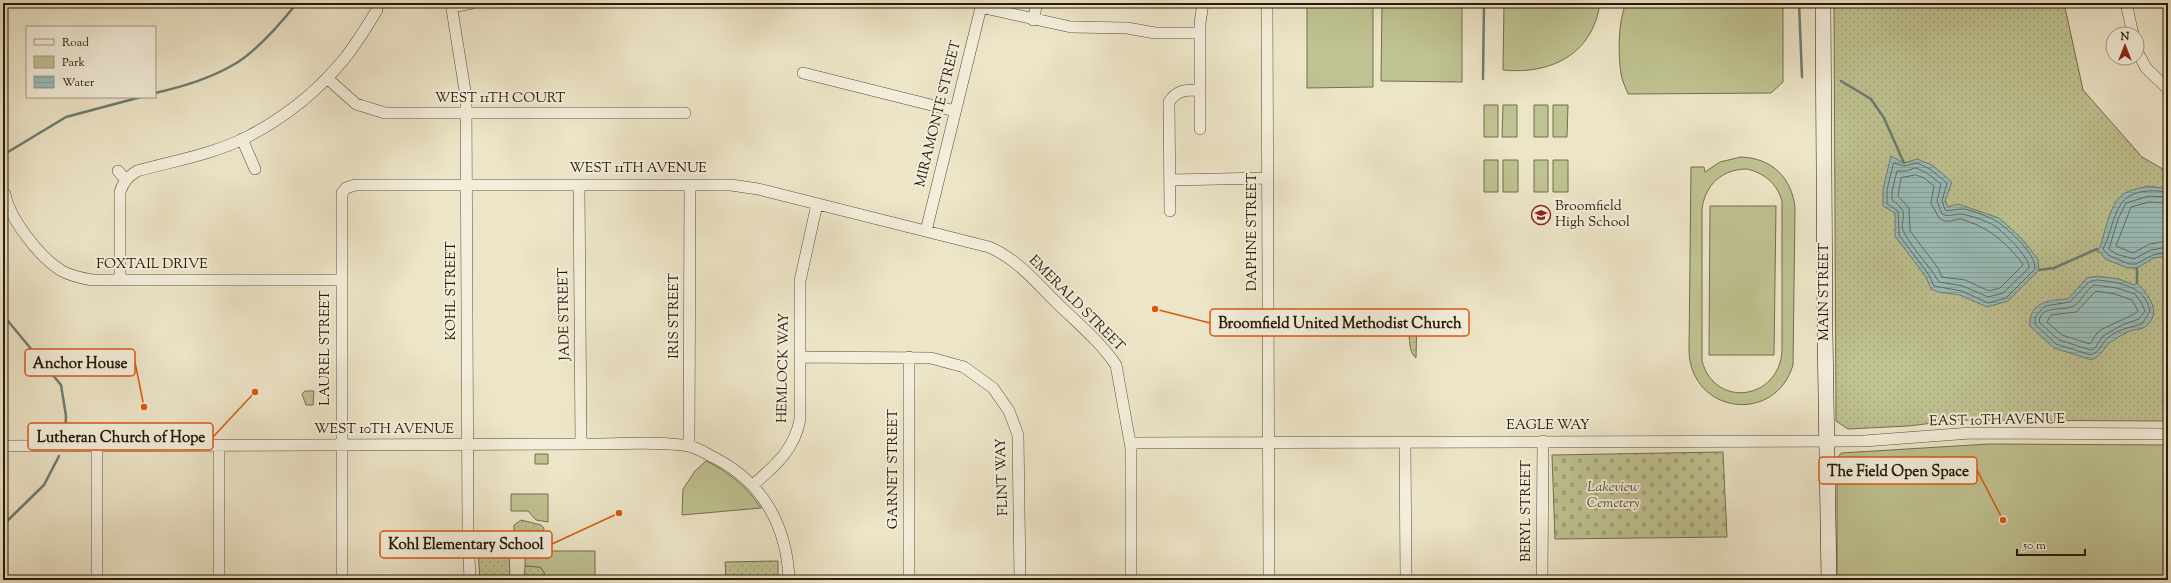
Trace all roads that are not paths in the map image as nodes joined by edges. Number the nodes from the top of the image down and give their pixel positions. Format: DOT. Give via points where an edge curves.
graph roads {
  1 [pos="472,3"];
  2 [pos="1037,3"];
  3 [pos="1203,3"];
  4 [pos="1266,3"];
  5 [pos="1823,3"];
  6 [pos="2126,3"];
  7 [pos="452,5"];
  8 [pos="981,5"];
  9 [pos="377,10"];
  10 [pos="1033,20"];
  11 [pos="2130,26"];
  12 [pos="1200,33"];
  13 [pos="2145,66"];
  14 [pos="804,73"];
  15 [pos="327,78"];
  16 [pos="2168,89"];
  17 [pos="1200,90"];
  18 [pos="955,111"];
  19 [pos="684,113"];
  20 [pos="466,114"];
  21 [pos="1200,128"];
  22 [pos="242,139"];
  23 [pos="255,169"];
  24 [pos="118,171"];
  25 [pos="1267,178"];
  26 [pos="126,180"];
  27 [pos="1170,180"];
  28 [pos="467,184"];
  29 [pos="578,184"];
  30 [pos="690,185"];
  31 [pos="346,188"];
  32 [pos="5,194"];
  33 [pos="817,204"];
  34 [pos="1170,211"];
  35 [pos="926,231"];
  36 [pos="120,280"];
  37 [pos="341,280"];
  38 [pos="800,357"];
  39 [pos="909,357"];
  40 [pos="2168,434"];
  41 [pos="1543,441"];
  42 [pos="1826,441"];
  43 [pos="1269,442"];
  44 [pos="1405,442"];
  45 [pos="1131,443"];
  46 [pos="468,444"];
  47 [pos="581,444"];
  48 [pos="342,445"];
  49 [pos="3,446"];
  50 [pos="97,446"];
  51 [pos="219,446"];
  52 [pos="689,446"];
  53 [pos="753,485"];
  54 [pos="97,580"];
  55 [pos="219,580"];
  56 [pos="342,580"];
  57 [pos="470,580"];
  58 [pos="789,580"];
  59 [pos="910,580"];
  60 [pos="1020,580"];
  61 [pos="1131,580"];
  62 [pos="1269,580"];
  63 [pos="1406,580"];
  64 [pos="1542,580"];
  65 [pos="1829,580"];
  1 -- 7 [label="street"];
  2 -- 10 [label="street"];
  3 -- 12 [label="street"];
  4 -- 25 [label="street, DAPHNE STREET"];
  5 -- 42 [label="main road, MAIN STREET"];
  6 -- 11 [label="street"];
  7 -- 20 [label="street, KOHL STREET" via="466,97"];
  8 -- 10 [label="street"];
  8 -- 18 [label="street, MIRAMONTE STREET"];
  9 -- 15 [label="street" via="354,46"];
  10 -- 12 [label="street" via="1071,27 1127,28 1155,33"];
  12 -- 17 [label="street"];
  13 -- 16 [label="street"];
  14 -- 18 [label="street"];
  15 -- 20 [label="street, WEST 11TH COURT" via="348,98 376,111 403,114"];
  15 -- 22 [label="street" via="286,113"];
  17 -- 21 [label="street"];
  17 -- 27 [label="street" via="1182,90 1169,102"];
  18 -- 35 [label="street, MIRAMONTE STREET"];
  19 -- 20 [label="street, WEST 11TH COURT"];
  20 -- 28 [label="street, KOHL STREET"];
  22 -- 23 [label="street"];
  22 -- 26 [label="street" via="210,151 137,171"];
  24 -- 26 [label="street"];
  25 -- 27 [label="street"];
  25 -- 43 [label="street, DAPHNE STREET"];
  26 -- 36 [label="street" via="120,192"];
  27 -- 34 [label="street"];
  28 -- 29 [label="street, WEST 11TH AVENUE"];
  28 -- 31 [label="street, WEST 11TH AVENUE" via="355,185"];
  28 -- 46 [label="street, KOHL STREET"];
  29 -- 30 [label="street, WEST 11TH AVENUE"];
  29 -- 47 [label="street, JADE STREET"];
  30 -- 33 [label="street, WEST 11TH AVENUE" via="741,186"];
  30 -- 52 [label="street, IRIS STREET"];
  31 -- 37 [label="street, LAUREL STREET" via="341,198"];
  32 -- 36 [label="street, FOXTAIL DRIVE" via="13,216 52,264 77,277"];
  33 -- 35 [label="street, WEST 11TH AVENUE"];
  33 -- 38 [label="street, HEMLOCK WAY" via="800,281"];
  35 -- 45 [label="street, EMERALD STREET" via="989,246 1006,256 1109,354 1118,371"];
  36 -- 37 [label="street, FOXTAIL DRIVE"];
  37 -- 48 [label="street, LAUREL STREET"];
  38 -- 39 [label="street, FLINT WAY"];
  38 -- 53 [label="street, HEMLOCK WAY" via="800,419 795,439 789,450"];
  39 -- 59 [label="street, GARNET STREET"];
  39 -- 60 [label="street, FLINT WAY" via="945,360 964,367 992,388 1009,411 1018,435 1019,448"];
  40 -- 42 [label="street, EAST 10TH AVENUE" via="1978,433 1890,440"];
  41 -- 42 [label="street, EAGLE WAY"];
  41 -- 44 [label="street, EAGLE WAY"];
  41 -- 64 [label="street, BERYL STREET"];
  42 -- 65 [label="main road, MAIN STREET"];
  43 -- 44 [label="street, EAGLE WAY"];
  43 -- 45 [label="street"];
  43 -- 62 [label="street, DAPHNE STREET"];
  44 -- 63 [label="street"];
  45 -- 61 [label="street, EMERALD STREET"];
  46 -- 47 [label="street, WEST 10TH AVENUE"];
  46 -- 48 [label="street, WEST 10TH AVENUE"];
  46 -- 57 [label="street, KOHL STREET"];
  47 -- 52 [label="street, WEST 10TH AVENUE"];
  48 -- 51 [label="street, WEST 10TH AVENUE"];
  48 -- 56 [label="street, LAUREL STREET"];
  49 -- 50 [label="street, WEST 10TH AVENUE"];
  50 -- 51 [label="street, WEST 10TH AVENUE"];
  50 -- 54 [label="street"];
  51 -- 55 [label="street"];
  52 -- 53 [label="street, WEST 10TH AVENUE" via="731,467"];
  53 -- 58 [label="street" via="766,501 779,525 786,548"];
}
